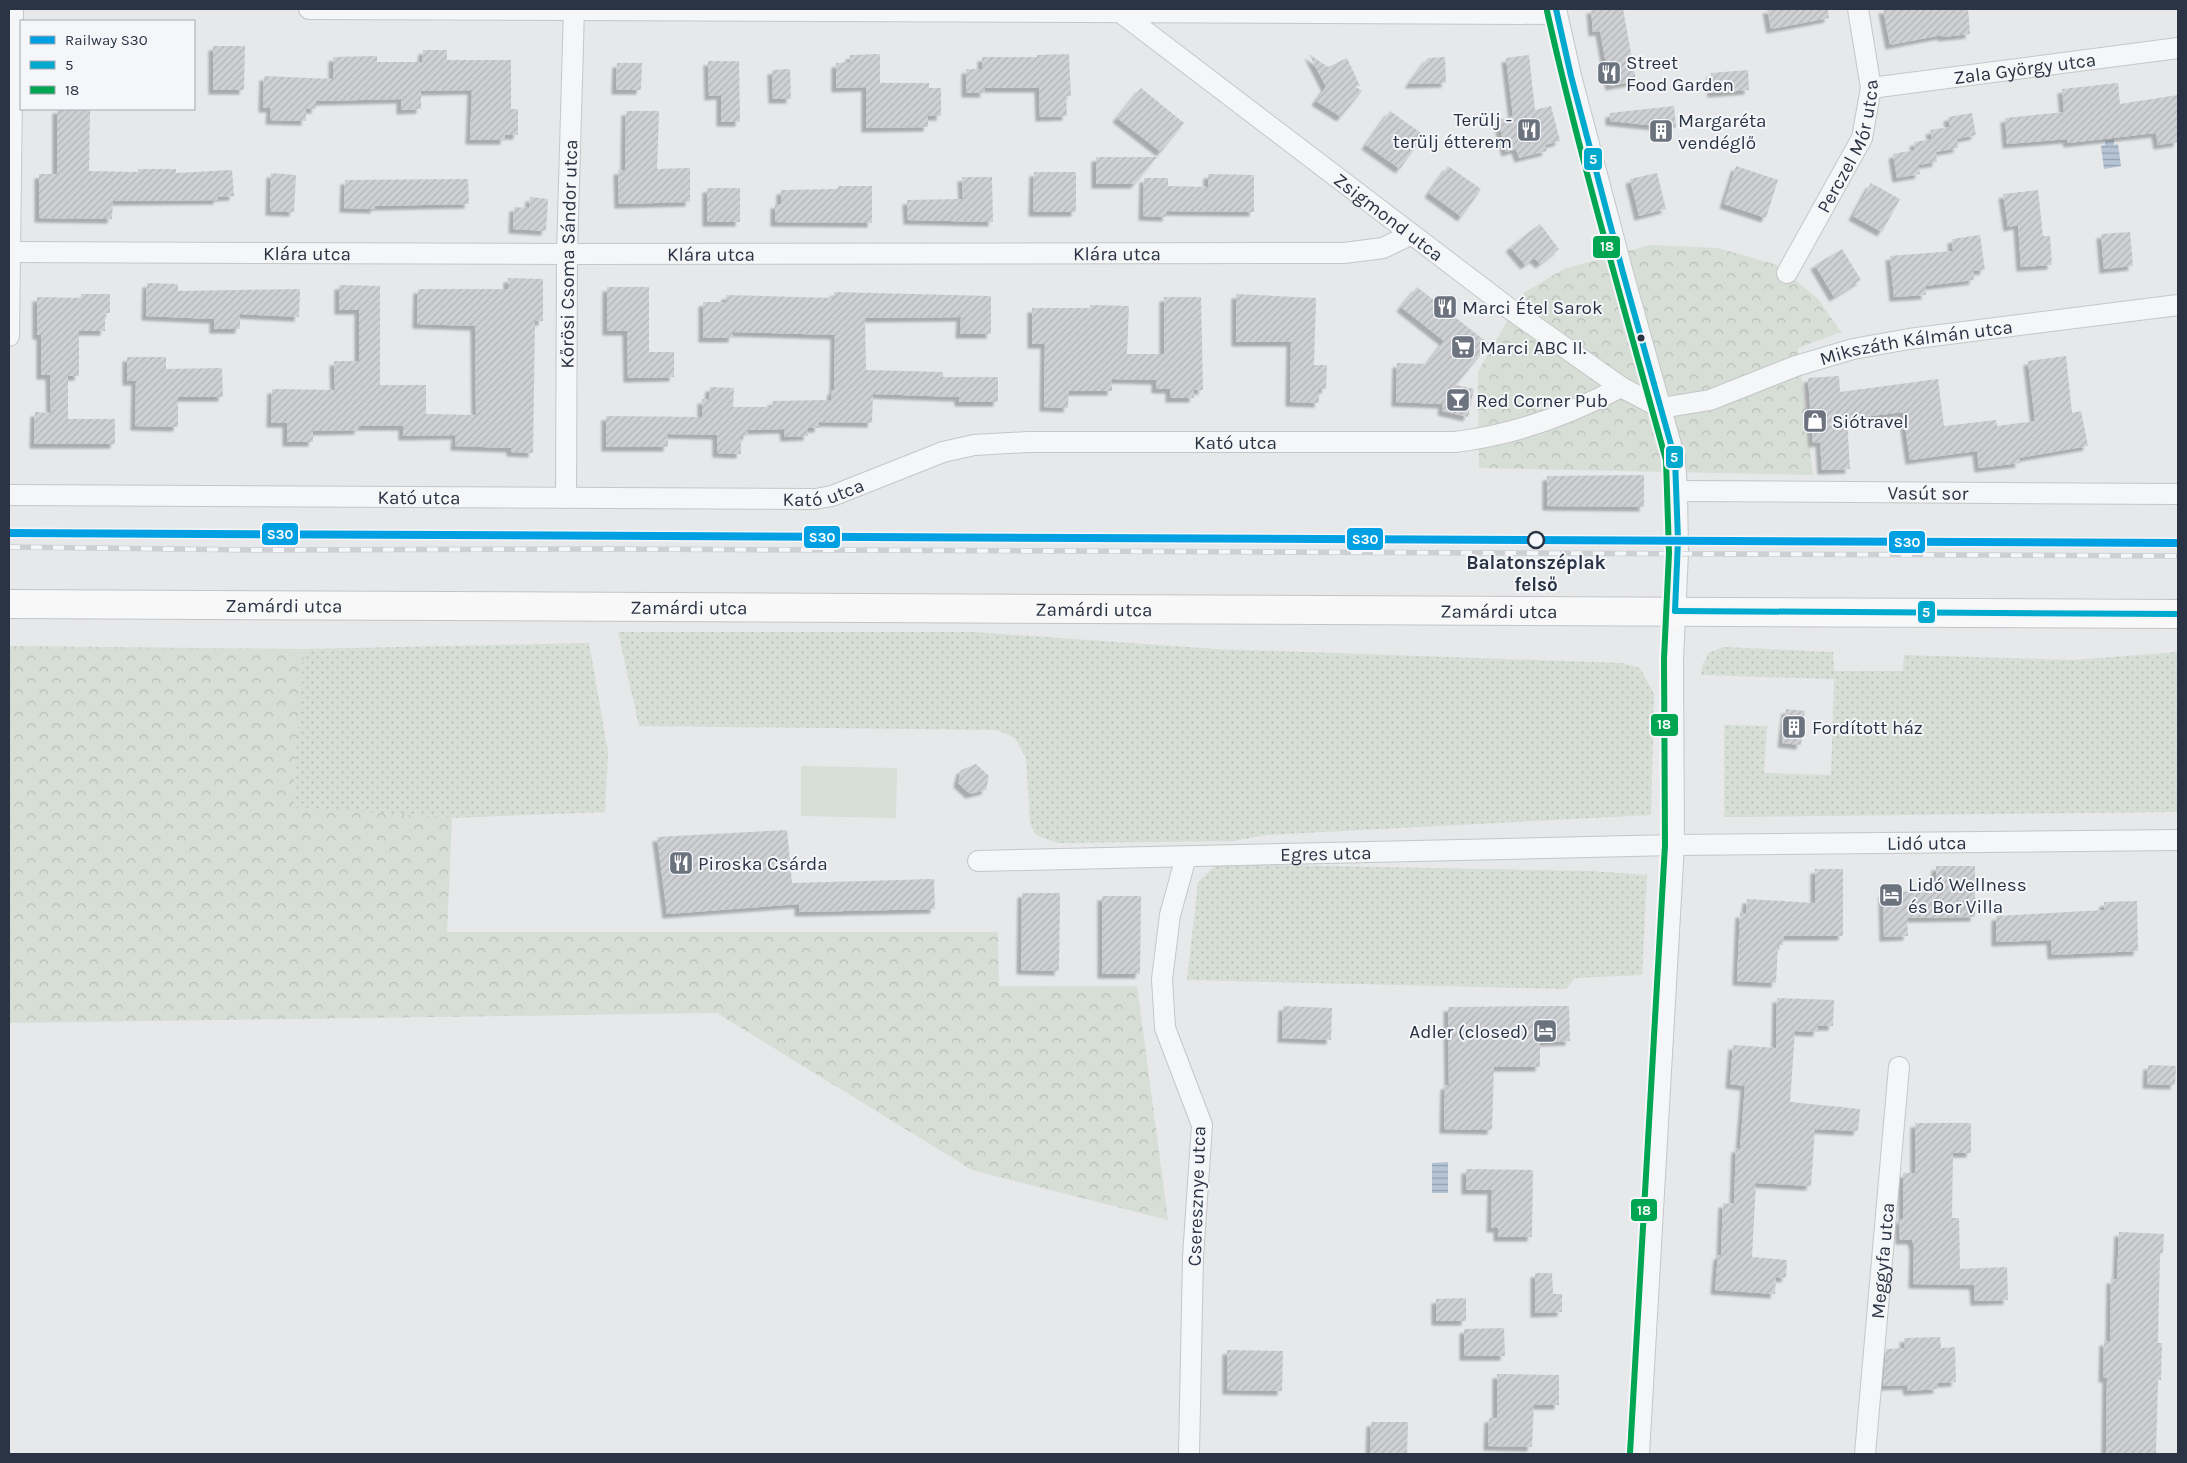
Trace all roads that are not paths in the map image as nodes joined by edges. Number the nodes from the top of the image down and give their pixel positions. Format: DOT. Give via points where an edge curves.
graph roads {
  1 [pos="9,9"];
  2 [pos="15,9"];
  3 [pos="309,9"];
  4 [pos="573,9"];
  5 [pos="1858,9"];
  6 [pos="638,10"];
  7 [pos="1120,11"];
  8 [pos="1556,12"];
  9 [pos="2178,48"];
  10 [pos="1871,88"];
  11 [pos="1410,234"];
  12 [pos="9,252"];
  13 [pos="567,254"];
  14 [pos="1787,273"];
  15 [pos="2178,306"];
  16 [pos="9,336"];
  17 [pos="1621,387"];
  18 [pos="1661,408"];
  19 [pos="1677,491"];
  20 [pos="2178,494"];
  21 [pos="9,495"];
  22 [pos="566,498"];
  23 [pos="9,604"];
  24 [pos="1675,611"];
  25 [pos="2178,614"];
  26 [pos="2178,840"];
  27 [pos="1674,845"];
  28 [pos="1186,857"];
  29 [pos="978,861"];
  30 [pos="1898,1067"];
  31 [pos="1189,1454"];
  32 [pos="1639,1454"];
  33 [pos="1865,1454"];
  1 -- 2 [label="street"];
  2 -- 12 [label="street"];
  3 -- 4 [label="street"];
  4 -- 6 [label="street"];
  4 -- 13 [label="street, Kőrösi Csoma Sándor utca"];
  5 -- 10 [label="street, Perczel Mór utca"];
  6 -- 7 [label="street"];
  7 -- 8 [label="street"];
  7 -- 11 [label="street, Zsigmond utca"];
  8 -- 18 [label="street"];
  9 -- 10 [label="street, Zala György utca"];
  10 -- 14 [label="street, Perczel Mór utca" via="1862,138"];
  11 -- 13 [label="street, Klára utca" via="1383,248 1344,254"];
  11 -- 17 [label="street, Zsigmond utca"];
  12 -- 13 [label="street, Klára utca"];
  12 -- 16 [label="street"];
  13 -- 22 [label="street, Kőrösi Csoma Sándor utca"];
  15 -- 18 [label="street, Mikszáth Kálmán utca" via="1909,338 1853,348 1796,366 1710,400"];
  17 -- 18 [label="street, Zsigmond utca"];
  17 -- 22 [label="street, Kató utca" via="1541,423 1455,442 1028,442 974,445 943,452 832,496 815,499"];
  18 -- 19 [label="street" via="1675,459"];
  19 -- 20 [label="street, Vasút sor"];
  19 -- 24 [label="street"];
  21 -- 22 [label="street, Kató utca"];
  23 -- 24 [label="main road, Zamárdi utca"];
  24 -- 25 [label="main road, Zamárdi utca"];
  24 -- 27 [label="street"];
  26 -- 27 [label="street, Lidó utca"];
  27 -- 28 [label="street, Egres utca"];
  27 -- 32 [label="street"];
  28 -- 29 [label="street, Egres utca"];
  28 -- 31 [label="street, Cseresznye utca" via="1170,915 1162,978 1165,1028 1202,1125 1193,1257"];
  30 -- 33 [label="street, Meggyfa utca"];
}
